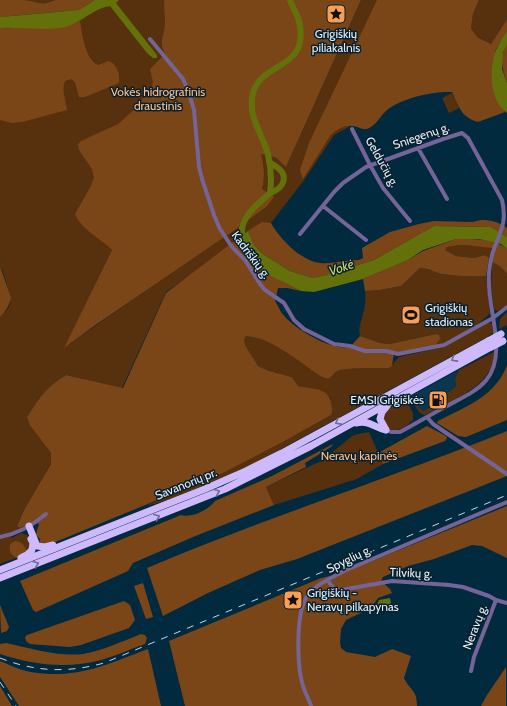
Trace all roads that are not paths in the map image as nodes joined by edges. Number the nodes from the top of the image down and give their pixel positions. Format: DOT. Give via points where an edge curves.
graph roads {
  1 [pos="150,39"];
  2 [pos="352,129"];
  3 [pos="418,148"];
  4 [pos="370,165"];
  5 [pos="447,199"];
  6 [pos="323,206"];
  7 [pos="410,221"];
  8 [pos="300,234"];
  9 [pos="366,240"];
  10 [pos="507,307"];
  11 [pos="493,318"];
  12 [pos="504,336"];
  13 [pos="490,344"];
  14 [pos="394,400"];
  15 [pos="427,417"];
  16 [pos="350,424"];
  17 [pos="386,430"];
  18 [pos="507,474"];
  19 [pos="205,489"];
  20 [pos="507,502"];
  21 [pos="46,514"];
  22 [pos="28,527"];
  23 [pos="0,537"];
  24 [pos="0,566"];
  25 [pos="0,570"];
  26 [pos="0,578"];
  27 [pos="328,580"];
  28 [pos="496,600"];
  29 [pos="507,603"];
  30 [pos="471,671"];
  31 [pos="311,706"];
  1 -- 11 [label="street, Kadriškių g." via="183,80 190,94 194,110 199,167 220,229 260,284 284,303 297,324 334,344 365,351 398,354 444,344"];
  2 -- 4 [label="street, Geldučių g."];
  3 -- 4 [label="street, Sniegenų g."];
  3 -- 5 [label="street"];
  3 -- 11 [label="street, Sniegenų g." via="464,134 502,200 506,215 504,228 494,248 489,273"];
  4 -- 6 [label="street, Sniegenų g." via="343,183"];
  4 -- 7 [label="street, Geldučių g." via="383,188"];
  6 -- 8 [label="street, Sniegenų g."];
  6 -- 9 [label="street"];
  10 -- 11 [label="street, Kadriškių g."];
  11 -- 15 [label="street, Sniegenų g." via="497,357 490,375 480,387"];
  12 -- 13 [label="highway, bridge"];
  13 -- 14 [label="highway, Savanorių pr." via="454,370"];
  13 -- 19 [label="highway, Savanorių pr., one-way" via="282,453"];
  14 -- 16 [label="highway, Savanorių pr."];
  14 -- 17 [label="highway" via="380,416"];
  15 -- 17 [label="street, Sniegenų g." via="400,432"];
  15 -- 18 [label="street" via="433,424"];
  16 -- 17 [label="highway" via="368,422"];
  26 -- 16 [label="highway, Savanorių pr., one-way" via="181,507 255,474"];
  19 -- 22 [label="highway" via="45,548 37,546"];
  19 -- 25 [label="highway, Savanorių pr."];
  20 -- 27 [label="street, Spyglių g." via="355,566"];
  21 -- 22 [label="street"];
  22 -- 23 [label="street"];
  22 -- 24 [label="highway" via="32,550 27,555"];
  27 -- 28 [label="street, Tilvikų g." via="336,590 392,581 455,585"];
  27 -- 31 [label="street, Spyglių g." via="307,596 300,615 298,652 302,685"];
  28 -- 29 [label="street, Neravų g."];
  28 -- 30 [label="street, Neravų g."];
}
